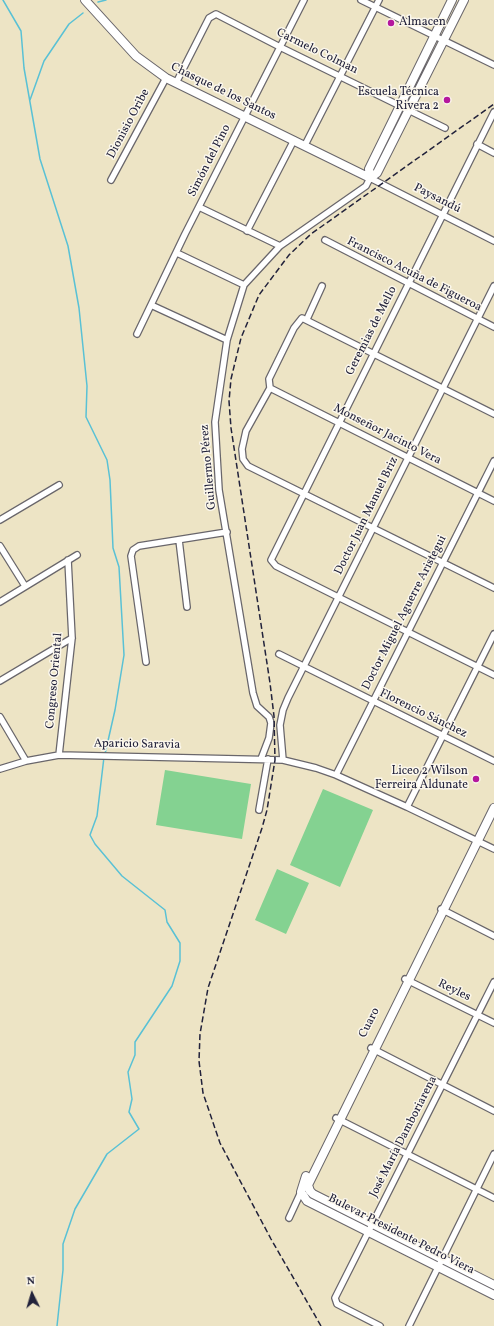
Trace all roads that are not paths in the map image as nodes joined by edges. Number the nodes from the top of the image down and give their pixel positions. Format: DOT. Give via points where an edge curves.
graph roads {
  1 [pos="85,0"];
  2 [pos="304,0"];
  3 [pos="361,0"];
  4 [pos="379,0"];
  5 [pos="452,0"];
  6 [pos="464,0"];
  7 [pos="375,7"];
  8 [pos="434,36"];
  9 [pos="443,41"];
  10 [pos="280,47"];
  11 [pos="494,66"];
  12 [pos="341,76"];
  13 [pos="166,78"];
  14 [pos="176,83"];
  15 [pos="400,105"];
  16 [pos="409,109"];
  17 [pos="494,112"];
  18 [pos="245,116"];
  19 [pos="445,128"];
  20 [pos="294,140"];
  21 [pos="477,144"];
  22 [pos="305,146"];
  23 [pos="494,153"];
  24 [pos="370,178"];
  25 [pos="111,180"];
  26 [pos="199,207"];
  27 [pos="443,214"];
  28 [pos="247,231"];
  29 [pos="325,240"];
  30 [pos="494,241"];
  31 [pos="280,246"];
  32 [pos="177,253"];
  33 [pos="408,284"];
  34 [pos="244,285"];
  35 [pos="322,286"];
  36 [pos="494,286"];
  37 [pos="151,305"];
  38 [pos="305,319"];
  39 [pos="478,319"];
  40 [pos="494,328"];
  41 [pos="138,334"];
  42 [pos="227,340"];
  43 [pos="372,354"];
  44 [pos="270,388"];
  45 [pos="444,388"];
  46 [pos="494,414"];
  47 [pos="339,422"];
  48 [pos="408,458"];
  49 [pos="494,461"];
  50 [pos="59,485"];
  51 [pos="303,493"];
  52 [pos="478,493"];
  53 [pos="494,501"];
  54 [pos="0,520"];
  55 [pos="373,528"];
  56 [pos="227,532"];
  57 [pos="179,540"];
  58 [pos="0,546"];
  59 [pos="77,555"];
  60 [pos="68,560"];
  61 [pos="443,563"];
  62 [pos="25,586"];
  63 [pos="494,588"];
  64 [pos="339,597"];
  65 [pos="0,602"];
  66 [pos="188,607"];
  67 [pos="408,632"];
  68 [pos="494,634"];
  69 [pos="72,638"];
  70 [pos="279,654"];
  71 [pos="146,662"];
  72 [pos="304,666"];
  73 [pos="478,667"];
  74 [pos="494,675"];
  75 [pos="0,681"];
  76 [pos="373,701"];
  77 [pos="0,717"];
  78 [pos="443,736"];
  79 [pos="59,755"];
  80 [pos="261,759"];
  81 [pos="272,760"];
  82 [pos="283,760"];
  83 [pos="26,761"];
  84 [pos="494,761"];
  85 [pos="0,769"];
  86 [pos="336,775"];
  87 [pos="407,807"];
  88 [pos="494,808"];
  89 [pos="259,810"];
  90 [pos="477,841"];
  91 [pos="494,849"];
  92 [pos="442,910"];
  93 [pos="494,936"];
  94 [pos="407,980"];
  95 [pos="494,982"];
  96 [pos="478,1015"];
  97 [pos="494,1023"];
  98 [pos="372,1049"];
  99 [pos="443,1085"];
  100 [pos="494,1111"];
  101 [pos="338,1119"];
  102 [pos="408,1154"];
  103 [pos="494,1154"];
  104 [pos="477,1189"];
  105 [pos="304,1190"];
  106 [pos="494,1198"];
  107 [pos="289,1218"];
  108 [pos="371,1228"];
  109 [pos="441,1263"];
  110 [pos="494,1285"];
  111 [pos="494,1295"];
  112 [pos="380,1326"];
  113 [pos="409,1326"];
  1 -- 13 [label="street, Chasque de los Santos" via="136,56"];
  2 -- 10 [label="street, Simón del Pino"];
  3 -- 7 [label="street"];
  4 -- 7 [label="street"];
  5 -- 8 [label="street"];
  6 -- 9 [label="street"];
  7 -- 8 [label="street"];
  7 -- 12 [label="street"];
  8 -- 9 [label="street"];
  8 -- 15 [label="street"];
  9 -- 11 [label="street"];
  9 -- 16 [label="street"];
  10 -- 12 [label="street, Carmelo Colman"];
  10 -- 14 [label="street, Carmelo Colman" via="216,14 209,18"];
  10 -- 18 [label="street, Simón del Pino"];
  12 -- 15 [label="street, Carmelo Colman"];
  12 -- 22 [label="street"];
  13 -- 14 [label="street, Chasque de los Santos"];
  13 -- 25 [label="street, Dionisio Oribe"];
  14 -- 18 [label="street, Chasque de los Santos"];
  15 -- 16 [label="street, Carmelo Colman"];
  15 -- 24 [label="street" via="369,169"];
  16 -- 19 [label="street, Carmelo Colman"];
  16 -- 24 [label="street" via="377,173"];
  17 -- 21 [label="street, Geremias de Mello"];
  18 -- 20 [label="street, Chasque de los Santos"];
  18 -- 26 [label="street, Simón del Pino"];
  20 -- 22 [label="street, Chasque de los Santos"];
  20 -- 28 [label="street"];
  21 -- 23 [label="street"];
  21 -- 27 [label="street, Geremias de Mello"];
  22 -- 24 [label="street, Chasque de los Santos"];
  24 -- 27 [label="street, Paysandú"];
  24 -- 31 [label="street, Guillermo Pérez" via="366,186"];
  26 -- 28 [label="street"];
  26 -- 32 [label="street, Simón del Pino"];
  27 -- 30 [label="street, Paysandú"];
  27 -- 33 [label="street, Geremias de Mello"];
  28 -- 31 [label="street"];
  29 -- 33 [label="street, Francisco Acuña de Figueroa"];
  31 -- 34 [label="street, Guillermo Pérez"];
  32 -- 34 [label="street"];
  32 -- 37 [label="street, Simón del Pino"];
  33 -- 39 [label="street, Francisco Acuña de Figueroa"];
  33 -- 43 [label="street, Geremias de Mello"];
  34 -- 42 [label="street, Guillermo Pérez"];
  35 -- 38 [label="street"];
  36 -- 39 [label="street, Doctor Juan Manuel Briz"];
  37 -- 41 [label="street, Simón del Pino"];
  37 -- 42 [label="street"];
  38 -- 43 [label="street"];
  38 -- 44 [label="street" via="294,328 269,379"];
  39 -- 40 [label="street, Francisco Acuña de Figueroa"];
  39 -- 45 [label="street, Doctor Juan Manuel Briz"];
  42 -- 56 [label="street, Guillermo Pérez" via="215,422 219,490"];
  43 -- 45 [label="street"];
  43 -- 47 [label="street, Geremias de Mello"];
  44 -- 47 [label="street, Monseñor Jacinto Vera"];
  44 -- 51 [label="street" via="246,431 243,440 243,459 248,466"];
  45 -- 46 [label="street"];
  45 -- 48 [label="street, Doctor Juan Manuel Briz"];
  47 -- 48 [label="street, Monseñor Jacinto Vera"];
  47 -- 51 [label="street, Geremias de Mello"];
  48 -- 52 [label="street, Monseñor Jacinto Vera"];
  48 -- 55 [label="street, Doctor Juan Manuel Briz"];
  49 -- 52 [label="street, Doctor Miguel Aguerre Aristegui"];
  50 -- 54 [label="street"];
  51 -- 55 [label="street"];
  51 -- 64 [label="street, Geremias de Mello" via="272,560 276,566"];
  52 -- 53 [label="street, Monseñor Jacinto Vera"];
  52 -- 61 [label="street, Doctor Miguel Aguerre Aristegui"];
  55 -- 61 [label="street"];
  55 -- 64 [label="street, Doctor Juan Manuel Briz"];
  56 -- 57 [label="street"];
  56 -- 80 [label="street, Guillermo Pérez" via="253,693 258,706 271,723 269,738"];
  57 -- 66 [label="street"];
  57 -- 71 [label="street" via="139,546 133,550 131,556"];
  58 -- 62 [label="street"];
  59 -- 60 [label="street"];
  60 -- 62 [label="street"];
  60 -- 69 [label="street, Congreso Oriental"];
  61 -- 63 [label="street"];
  61 -- 67 [label="street, Doctor Miguel Aguerre Aristegui"];
  62 -- 65 [label="street"];
  64 -- 67 [label="street"];
  64 -- 72 [label="street, Doctor Juan Manuel Briz"];
  67 -- 73 [label="street"];
  67 -- 76 [label="street, Doctor Miguel Aguerre Aristegui"];
  68 -- 73 [label="street"];
  69 -- 75 [label="street"];
  69 -- 79 [label="street, Congreso Oriental"];
  70 -- 72 [label="street, Florencio Sánchez"];
  72 -- 76 [label="street, Florencio Sánchez"];
  72 -- 82 [label="street, Doctor Juan Manuel Briz" via="283,710 280,725"];
  73 -- 74 [label="street"];
  73 -- 78 [label="street"];
  76 -- 78 [label="street, Florencio Sánchez"];
  76 -- 86 [label="street, Doctor Miguel Aguerre Aristegui"];
  77 -- 83 [label="street"];
  78 -- 84 [label="street, Florencio Sánchez"];
  78 -- 87 [label="street"];
  79 -- 80 [label="street, Aparicio Saravia"];
  79 -- 83 [label="street, Aparicio Saravia"];
  80 -- 81 [label="street, Aparicio Saravia"];
  81 -- 82 [label="street, Aparicio Saravia"];
  81 -- 89 [label="street"];
  82 -- 86 [label="street, Aparicio Saravia"];
  83 -- 85 [label="street, Aparicio Saravia"];
  86 -- 87 [label="street, Aparicio Saravia"];
  87 -- 90 [label="street, Aparicio Saravia"];
  88 -- 90 [label="street, Cuaro"];
  90 -- 91 [label="street, Aparicio Saravia"];
  90 -- 92 [label="street, Cuaro" via="473,844"];
  92 -- 93 [label="street"];
  92 -- 94 [label="street, Cuaro"];
  94 -- 96 [label="street, Reyles"];
  94 -- 98 [label="street, Cuaro"];
  95 -- 96 [label="street, José María Damboriarena"];
  96 -- 97 [label="street, Reyles"];
  96 -- 99 [label="street, José María Damboriarena"];
  98 -- 99 [label="street"];
  98 -- 101 [label="street, Cuaro"];
  99 -- 100 [label="street"];
  99 -- 102 [label="street, José María Damboriarena"];
  101 -- 102 [label="street"];
  101 -- 105 [label="street, Cuaro" via="302,1185"];
  102 -- 104 [label="street"];
  102 -- 108 [label="street, José María Damboriarena"];
  103 -- 104 [label="street"];
  104 -- 106 [label="street"];
  104 -- 109 [label="street"];
  105 -- 107 [label="street, Cuaro"];
  105 -- 108 [label="street, Bulevar Presidente Pedro Viera" via="307,1201"];
  108 -- 109 [label="street, Bulevar Presidente Pedro Viera"];
  108 -- 112 [label="street, José María Damboriarena" via="335,1301"];
  109 -- 110 [label="street, Bulevar Presidente Pedro Viera"];
  109 -- 111 [label="street, Bulevar Presidente Pedro Viera"];
  109 -- 113 [label="street"];
}
